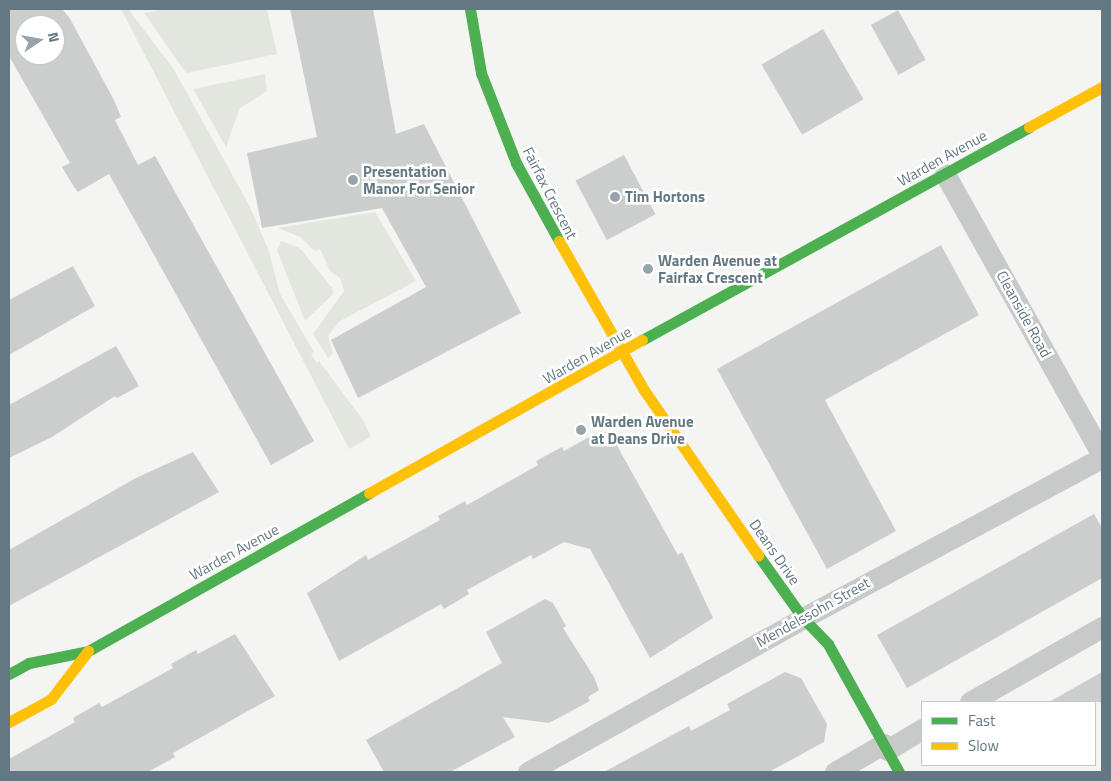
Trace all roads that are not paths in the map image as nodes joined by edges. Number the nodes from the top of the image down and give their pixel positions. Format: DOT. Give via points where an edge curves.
graph roads {
  1 [pos="470,9"];
  2 [pos="1102,87"];
  3 [pos="946,174"];
  4 [pos="621,352"];
  5 [pos="1102,457"];
  6 [pos="802,618"];
  7 [pos="1102,627"];
  8 [pos="88,651"];
  9 [pos="9,674"];
  10 [pos="972,701"];
  11 [pos="9,722"];
  12 [pos="921,730"];
  13 [pos="885,747"];
  14 [pos="528,772"];
  15 [pos="834,772"];
  16 [pos="899,772"];
  1 -- 4 [label="main road, Fairfax Crescent" via="481,73 516,163"];
  2 -- 3 [label="main road, Warden Avenue"];
  3 -- 4 [label="main road, Warden Avenue"];
  3 -- 5 [label="street, Cleanside Road"];
  4 -- 6 [label="main road, Deans Drive"];
  4 -- 8 [label="main road, Warden Avenue"];
  5 -- 6 [label="street, Mendelssohn Street"];
  6 -- 13 [label="main road, Deans Drive" via="828,644"];
  6 -- 14 [label="street, Mendelssohn Street"];
  7 -- 10 [label="street"];
  8 -- 9 [label="main road, Warden Avenue" via="29,663"];
  8 -- 11 [label="main road, Warden Avenue" via="50,699"];
  12 -- 13 [label="street"];
  13 -- 15 [label="street"];
  13 -- 16 [label="main road, Deans Drive"];
}
